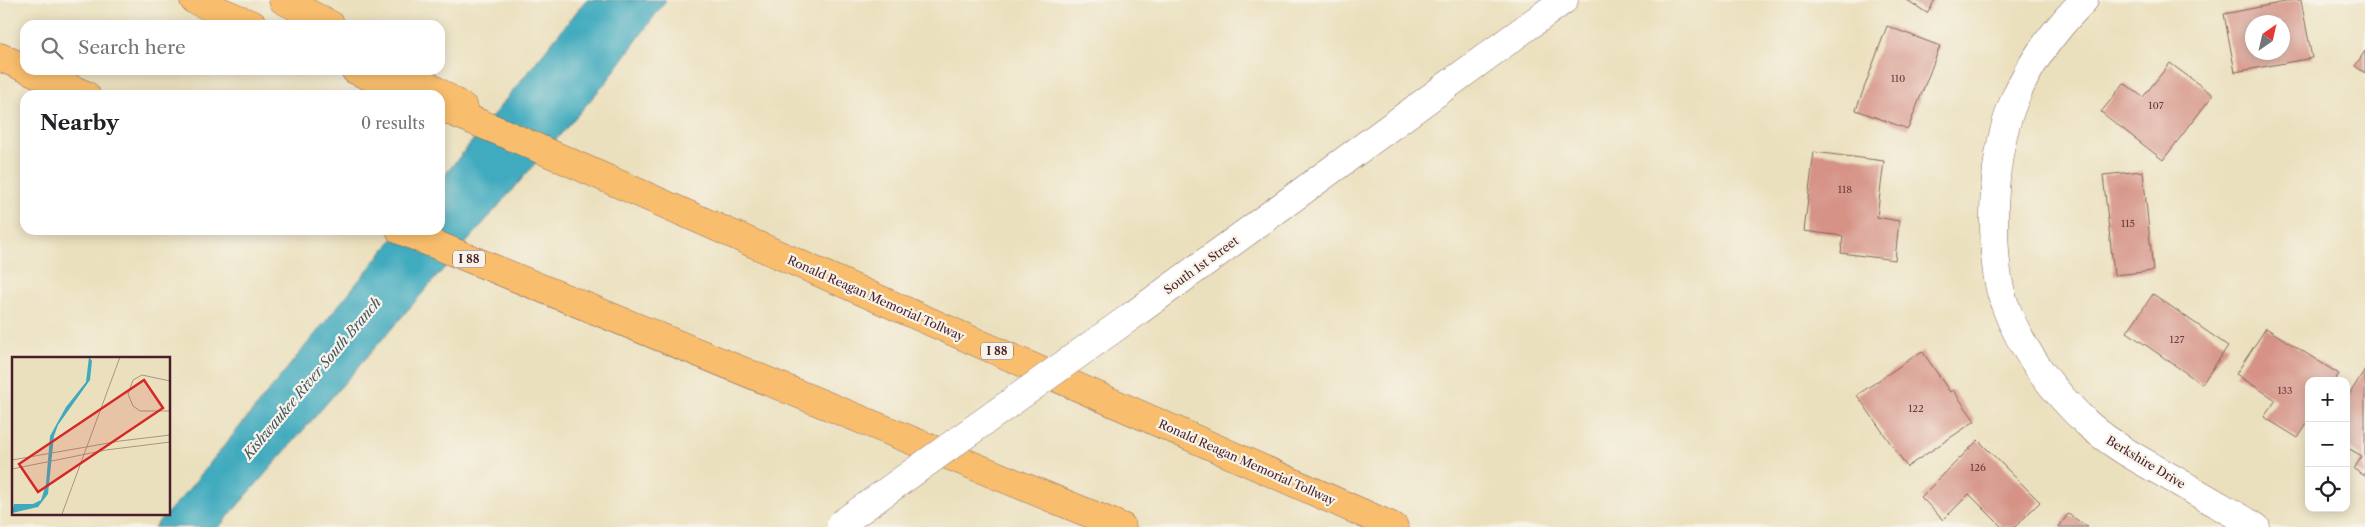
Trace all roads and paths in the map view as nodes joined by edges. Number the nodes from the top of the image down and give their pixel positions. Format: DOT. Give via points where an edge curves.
graph roads {
  1 [pos="194,0"];
  2 [pos="283,0"];
  3 [pos="1564,0"];
  4 [pos="2084,0"];
  5 [pos="241,20"];
  6 [pos="321,20"];
  7 [pos="0,58"];
  8 [pos="20,66"];
  9 [pos="40,75"];
  10 [pos="379,75"];
  11 [pos="412,82"];
  12 [pos="75,90"];
  13 [pos="426,90"];
  14 [pos="445,100"];
  15 [pos="445,109"];
  16 [pos="506,134"];
  17 [pos="412,235"];
  18 [pos="838,525"];
  19 [pos="1122,527"];
  20 [pos="1394,527"];
  21 [pos="2256,527"];
  1 -- 5 [label="highway"];
  2 -- 6 [label="highway"];
  3 -- 18 [label="street, South 1st Street, bridge" via="1134,315"];
  4 -- 21 [label="street, Berkshire Drive" via="2063,21 2037,56 2004,123 1994,197 1994,244 2005,305 2019,336 2047,378 2090,426 2118,447"];
  7 -- 8 [label="highway"];
  9 -- 12 [label="highway"];
  10 -- 11 [label="highway"];
  11 -- 13 [label="highway"];
  14 -- 16 [label="highway"];
  15 -- 16 [label="highway, Ronald Reagan Memorial Tollway / I 88"];
  16 -- 20 [label="highway, Ronald Reagan Memorial Tollway / I 88"];
  17 -- 19 [label="highway, I 88"];
}
